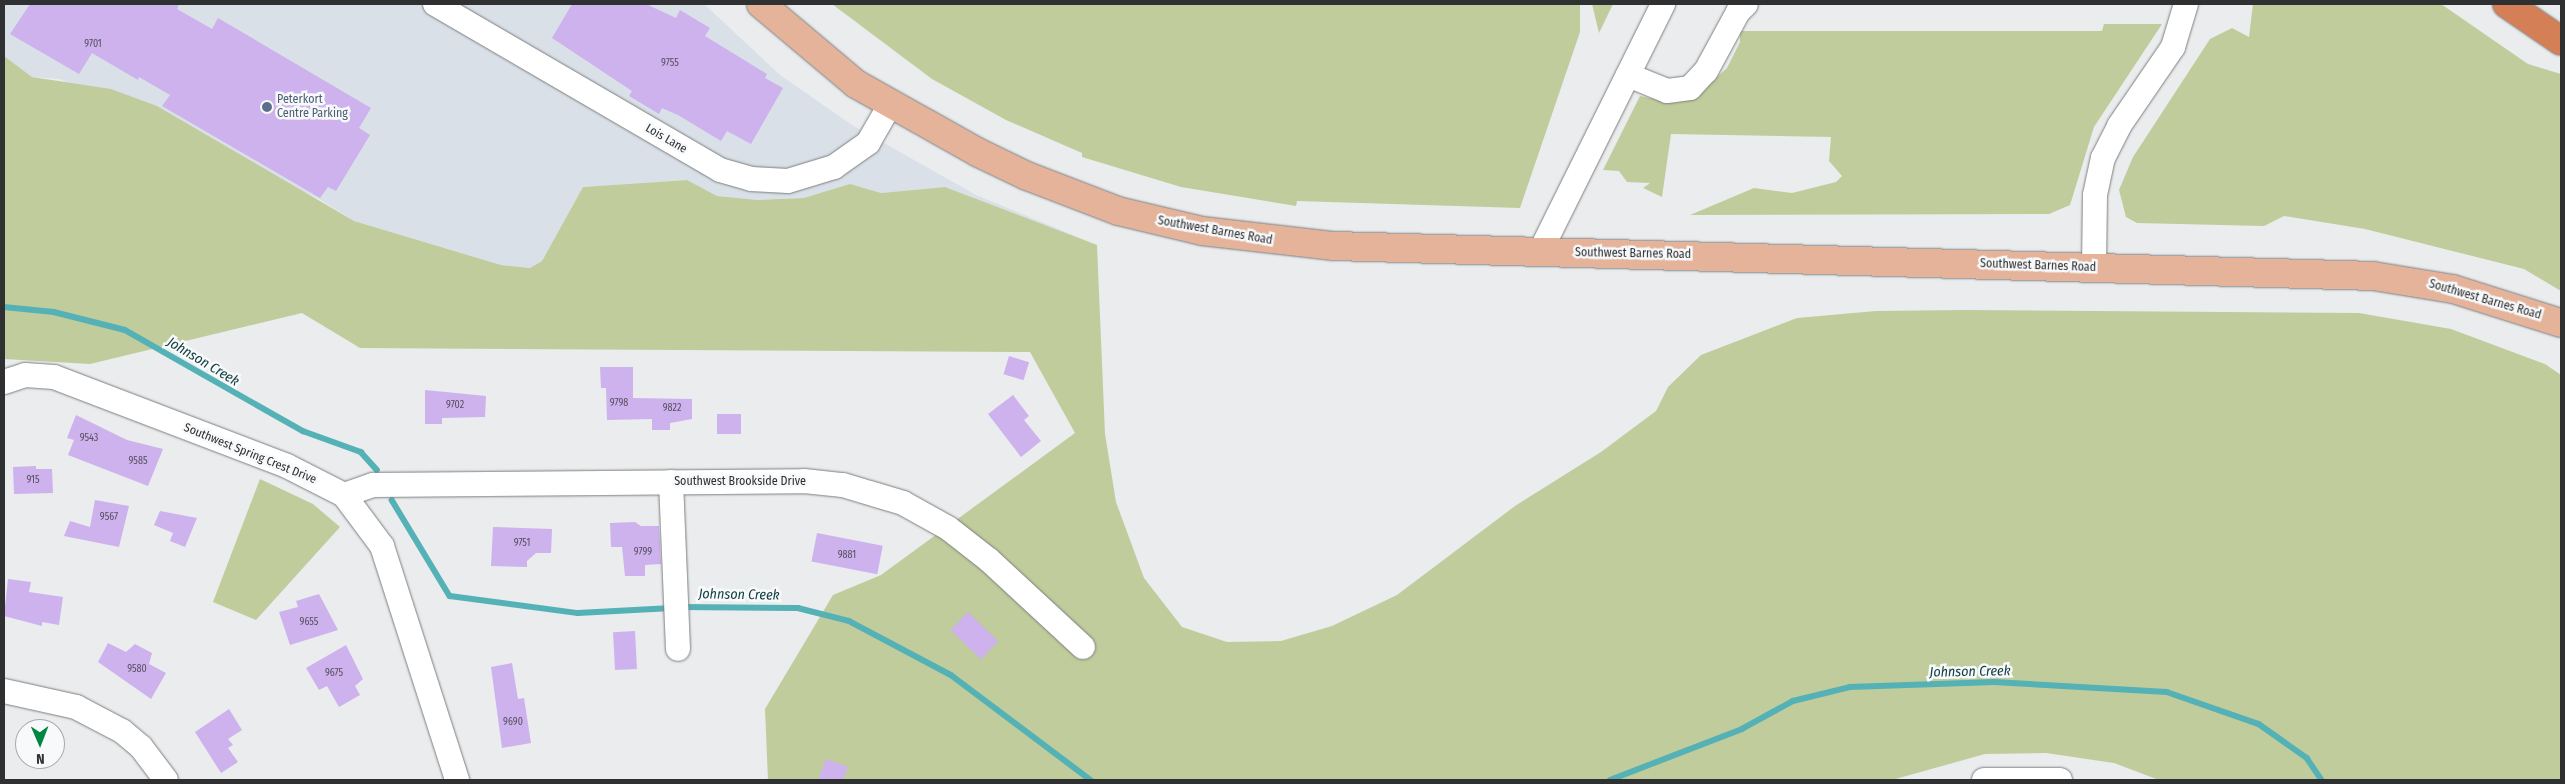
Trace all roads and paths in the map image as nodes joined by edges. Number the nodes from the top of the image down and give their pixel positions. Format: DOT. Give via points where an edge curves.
graph roads {
  1 [pos="435,4"];
  2 [pos="761,4"];
  3 [pos="1663,4"];
  4 [pos="1746,4"];
  5 [pos="2186,4"];
  6 [pos="2507,4"];
  7 [pos="2561,41"];
  8 [pos="1628,75"];
  9 [pos="891,103"];
  10 [pos="1540,252"];
  11 [pos="2094,267"];
  12 [pos="2561,323"];
  13 [pos="4,382"];
  14 [pos="671,482"];
  15 [pos="344,495"];
  16 [pos="1083,647"];
  17 [pos="678,649"];
  18 [pos="4,691"];
  19 [pos="166,780"];
  20 [pos="457,780"];
  21 [pos="1984,780"];
  22 [pos="2060,780"];
  1 -- 9 [label="street, Lois Lane" via="720,170 751,179 788,181 834,167 868,143"];
  2 -- 9 [label="main road, Southwest Barnes Road" via="856,84"];
  3 -- 8 [label="street"];
  4 -- 8 [label="street" via="1732,22 1700,81 1679,92 1667,91"];
  5 -- 11 [label="street" via="2174,46 2119,126 2103,158 2095,195"];
  6 -- 7 [label="highway"];
  8 -- 10 [label="street"];
  9 -- 10 [label="main road, Southwest Barnes Road" via="1027,176 1152,220 1279,242"];
  10 -- 11 [label="main road, Southwest Barnes Road"];
  11 -- 12 [label="main road, Southwest Barnes Road" via="2327,274 2414,281 2495,301"];
  13 -- 15 [label="street, Southwest Spring Crest Drive" via="25,374 54,377 295,469"];
  14 -- 15 [label="street, Southwest Brookside Drive" via="373,485"];
  14 -- 16 [label="street, Southwest Brookside Drive" via="821,482 893,500 965,540"];
  14 -- 17 [label="street"];
  15 -- 20 [label="street, Southwest Spring Crest Drive" via="382,546"];
  18 -- 19 [label="street" via="76,707 122,731 141,747"];
  21 -- 22 [label="street"];
}
